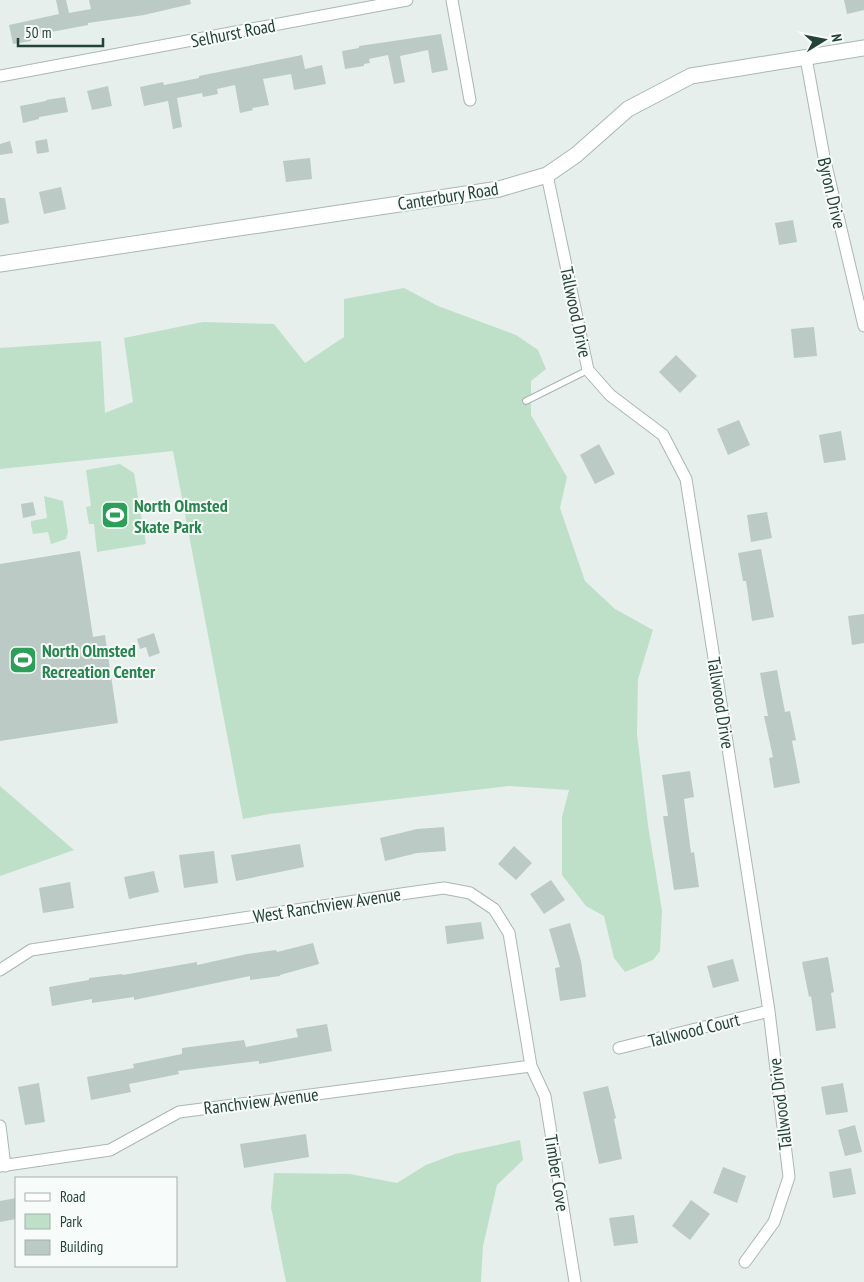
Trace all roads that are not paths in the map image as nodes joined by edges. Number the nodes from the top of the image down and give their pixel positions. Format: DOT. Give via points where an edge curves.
graph roads {
  1 [pos="407,0"];
  2 [pos="452,0"];
  3 [pos="864,48"];
  4 [pos="806,58"];
  5 [pos="0,76"];
  6 [pos="470,100"];
  7 [pos="547,175"];
  8 [pos="0,264"];
  9 [pos="864,326"];
  10 [pos="588,370"];
  11 [pos="526,401"];
  12 [pos="0,970"];
  13 [pos="769,1011"];
  14 [pos="618,1048"];
  15 [pos="531,1066"];
  16 [pos="0,1126"];
  17 [pos="3,1166"];
  18 [pos="745,1262"];
  19 [pos="575,1282"];
  1 -- 5 [label="street, Selhurst Road"];
  2 -- 6 [label="street"];
  3 -- 4 [label="street, Canterbury Road"];
  4 -- 7 [label="street, Canterbury Road" via="691,76 628,109 576,155"];
  4 -- 9 [label="street, Byron Drive" via="824,157"];
  7 -- 8 [label="street, Canterbury Road" via="500,189"];
  7 -- 10 [label="street, Tallwood Drive"];
  10 -- 11 [label="lane"];
  10 -- 13 [label="street, Tallwood Drive" via="610,396 663,436 686,479"];
  12 -- 15 [label="street, West Ranchview Avenue" via="31,950 444,888 470,893 494,908 509,933"];
  13 -- 14 [label="street, Tallwood Court"];
  13 -- 18 [label="street, Tallwood Drive" via="789,1177 774,1222"];
  15 -- 17 [label="street, Ranchview Avenue" via="179,1112 110,1150"];
  15 -- 19 [label="street, Timber Cove" via="545,1096"];
  16 -- 17 [label="street"];
}
